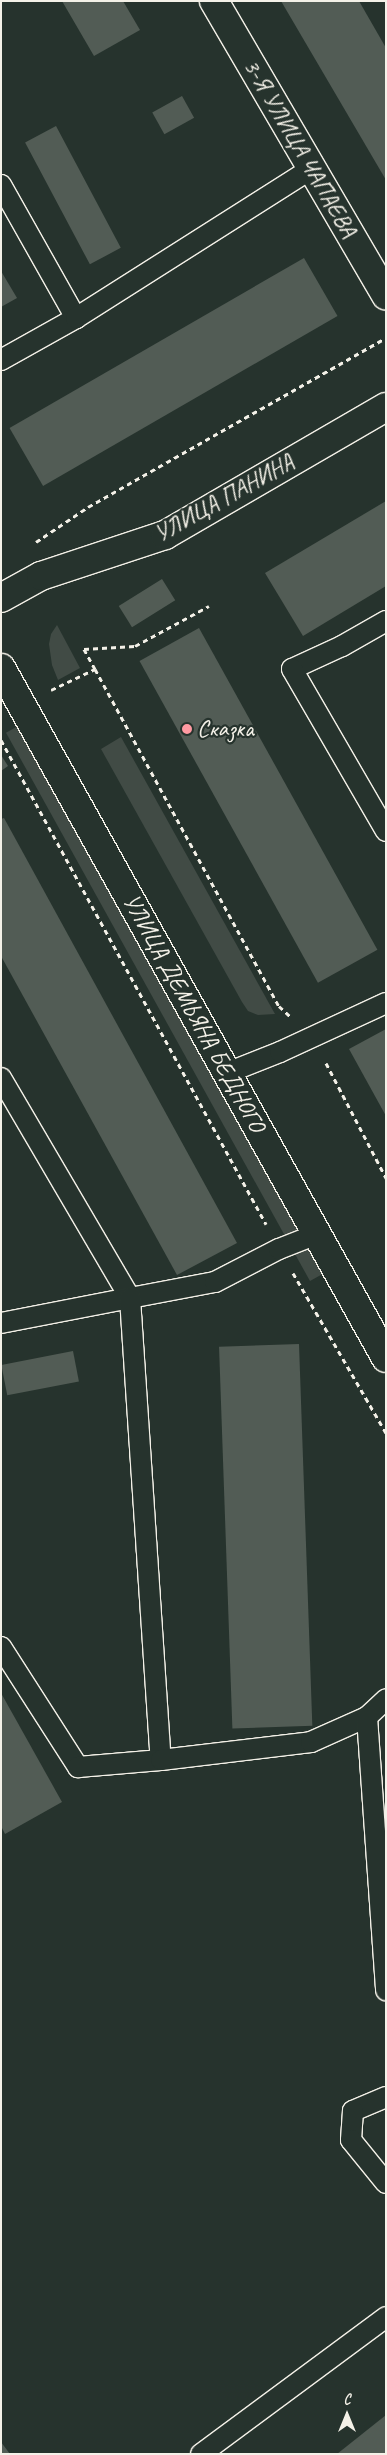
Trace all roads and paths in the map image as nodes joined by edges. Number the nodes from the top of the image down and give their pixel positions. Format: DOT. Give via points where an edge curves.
graph roads {
  1 [pos="214,1"];
  2 [pos="312,168"];
  3 [pos="1,185"];
  4 [pos="386,295"];
  5 [pos="76,318"];
  6 [pos="386,338"];
  7 [pos="1,360"];
  8 [pos="386,407"];
  9 [pos="34,542"];
  10 [pos="1,598"];
  11 [pos="209,606"];
  12 [pos="386,620"];
  13 [pos="1,668"];
  14 [pos="95,670"];
  15 [pos="21,704"];
  16 [pos="1,740"];
  17 [pos="386,830"];
  18 [pos="386,1003"];
  19 [pos="313,1037"];
  20 [pos="227,1074"];
  21 [pos="1,1078"];
  22 [pos="386,1178"];
  23 [pos="317,1234"];
  24 [pos="279,1249"];
  25 [pos="130,1298"];
  26 [pos="1,1324"];
  27 [pos="386,1358"];
  28 [pos="386,1433"];
  29 [pos="1,1647"];
  30 [pos="386,1699"];
  31 [pos="367,1717"];
  32 [pos="160,1760"];
  33 [pos="386,1990"];
  34 [pos="386,2097"];
  35 [pos="386,2183"];
  36 [pos="386,2317"];
  37 [pos="201,2454"];
  1 -- 2 [label="street, 3-Я УЛИЦА ЧАПАЕВА"];
  2 -- 4 [label="street, 3-Я УЛИЦА ЧАПАЕВА"];
  2 -- 5 [label="lane"];
  3 -- 5 [label="lane"];
  5 -- 7 [label="lane"];
  6 -- 9 [label="path" via="88,507"];
  8 -- 10 [label="street, УЛИЦА ПАНИНА" via="165,535 41,576"];
  11 -- 14 [label="path" via="135,646 84,650"];
  12 -- 17 [label="lane" via="342,646 292,669"];
  13 -- 15 [label="street, УЛИЦА ДЕМЬЯНА БЕДНОГО"];
  14 -- 15 [label="path"];
  14 -- 19 [label="path" via="279,1006"];
  15 -- 20 [label="street, УЛИЦА ДЕМЬЯНА БЕДНОГО"];
  16 -- 24 [label="path"];
  18 -- 19 [label="lane"];
  19 -- 20 [label="lane"];
  19 -- 22 [label="path"];
  20 -- 23 [label="street, УЛИЦА ДЕМЬЯНА БЕДНОГО"];
  21 -- 25 [label="lane"];
  23 -- 24 [label="lane"];
  23 -- 27 [label="street, УЛИЦА ДЕМЬЯНА БЕДНОГО"];
  24 -- 25 [label="lane" via="215,1282"];
  24 -- 28 [label="path"];
  25 -- 26 [label="lane"];
  25 -- 32 [label="lane"];
  29 -- 32 [label="lane" via="78,1767"];
  30 -- 31 [label="lane"];
  31 -- 32 [label="lane" via="311,1742"];
  31 -- 33 [label="lane"];
  34 -- 35 [label="lane" via="354,2111 351,2140"];
  36 -- 37 [label="lane"];
}
